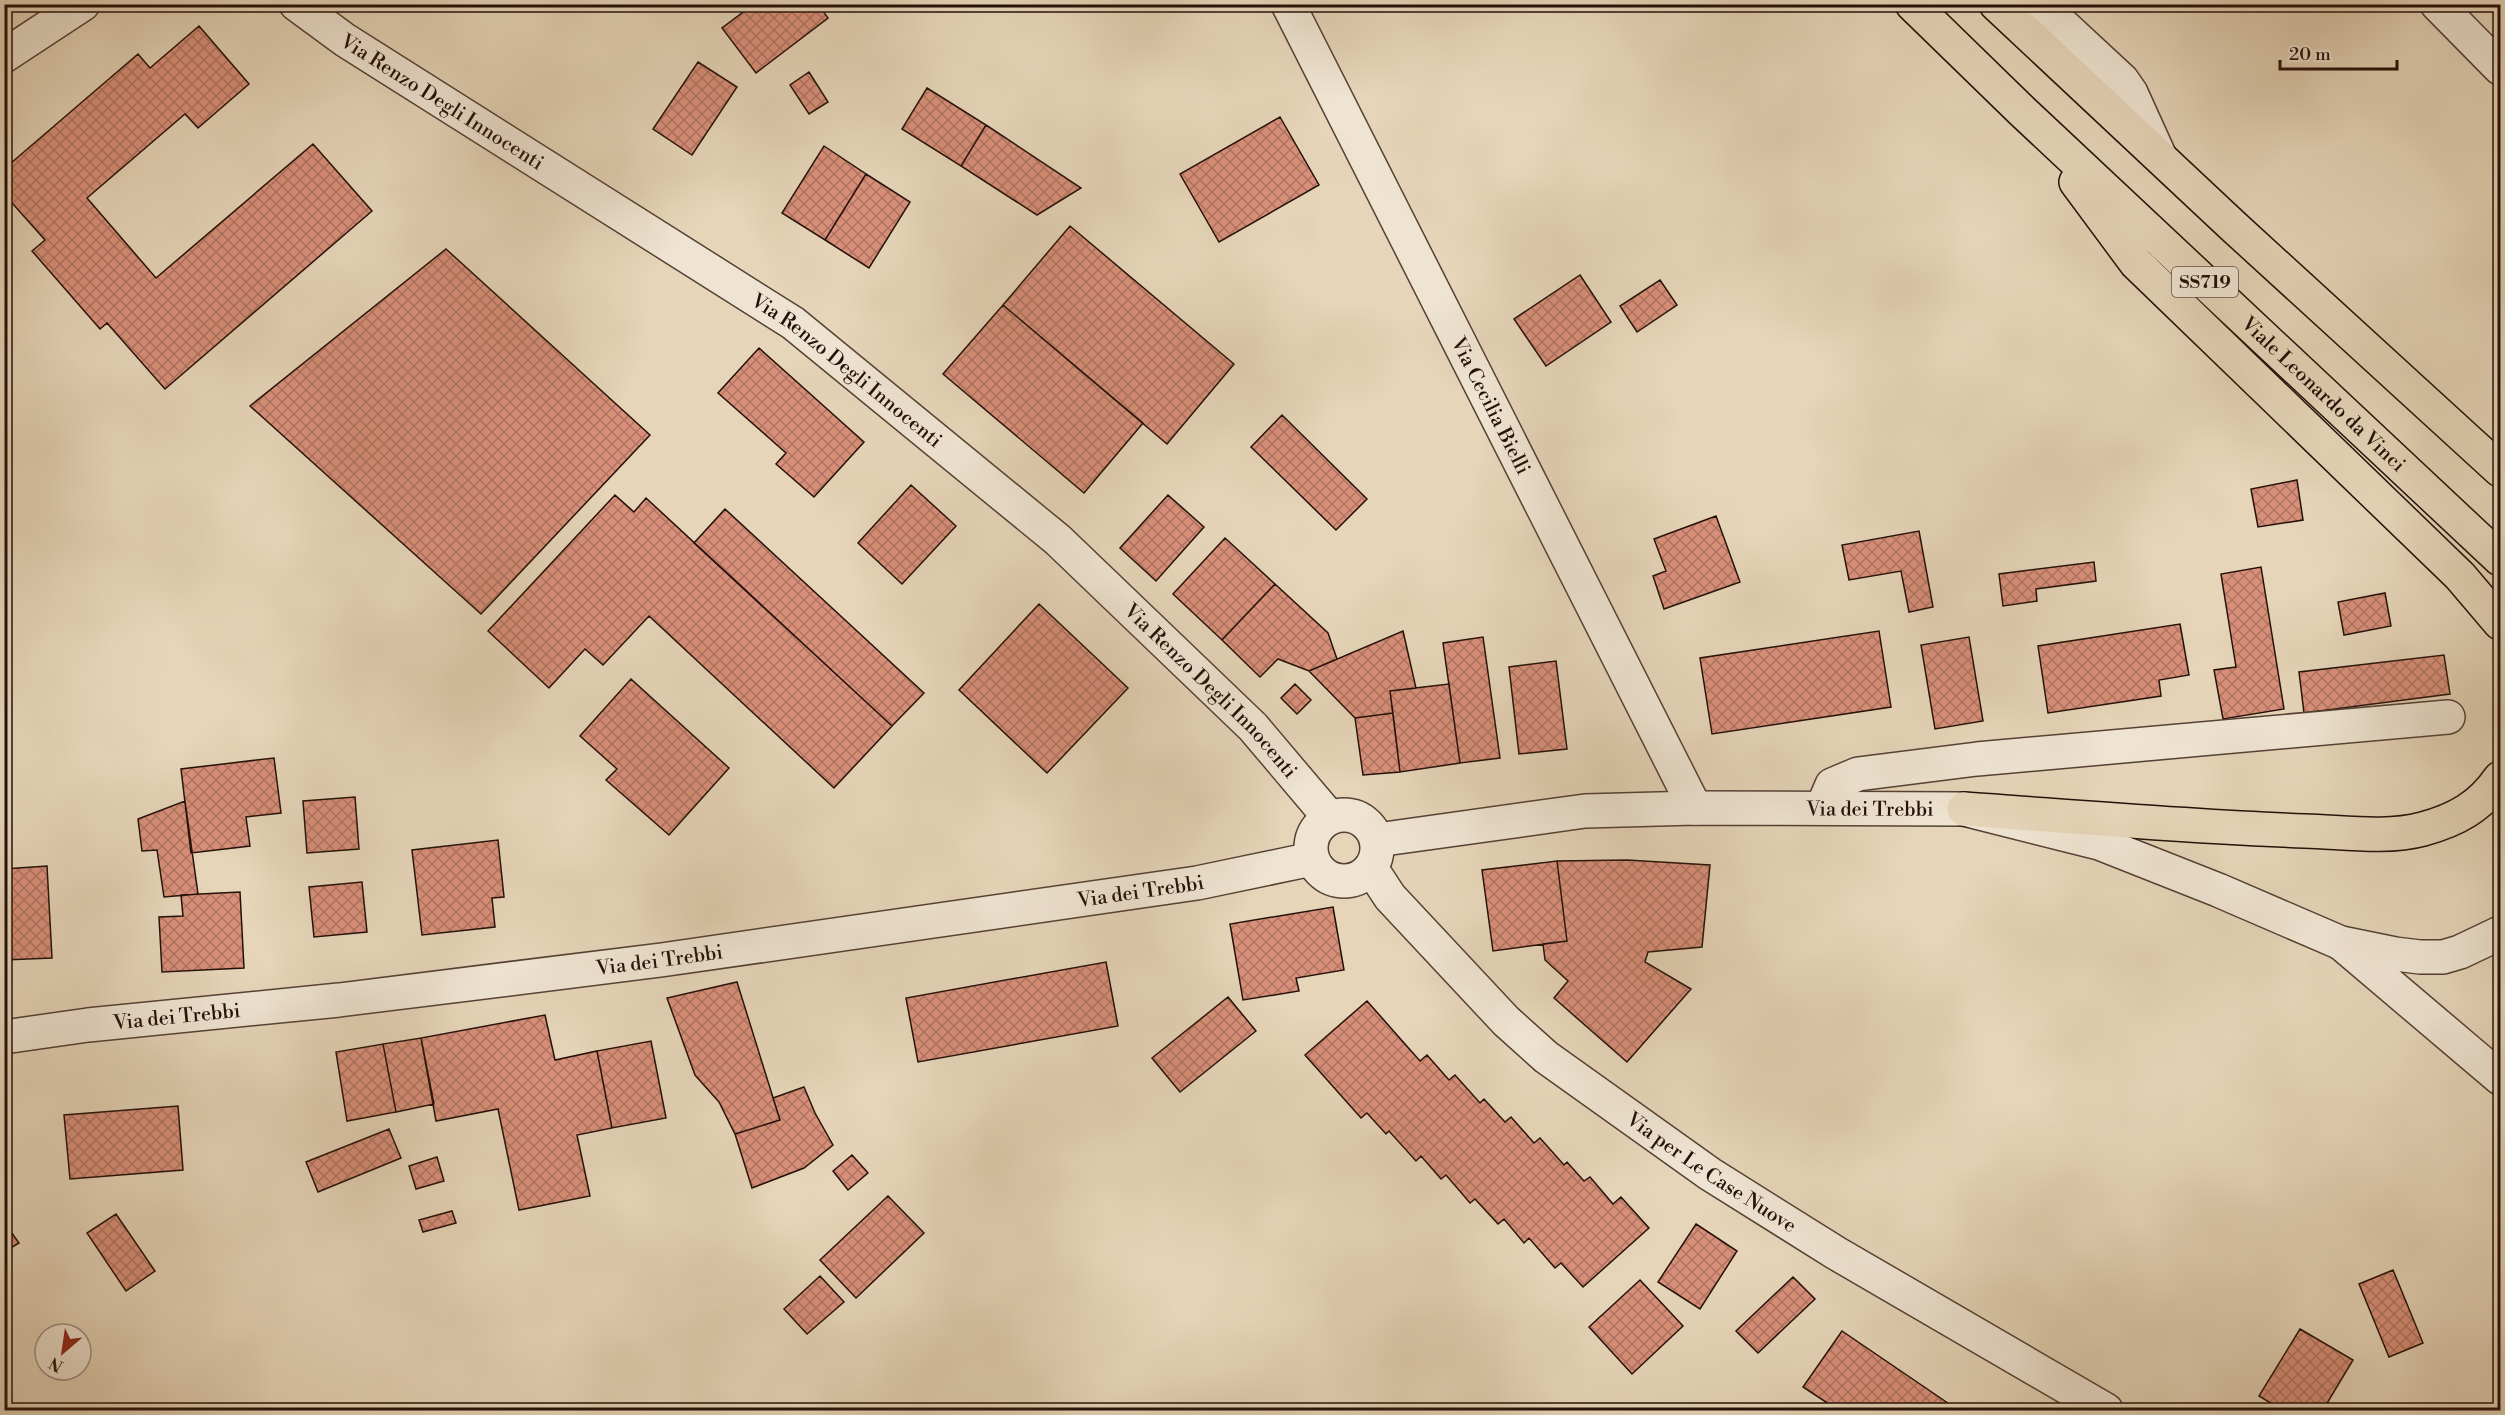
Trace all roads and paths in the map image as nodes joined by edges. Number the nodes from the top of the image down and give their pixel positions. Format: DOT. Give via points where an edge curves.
graph roads {
  1 [pos="83,4"];
  2 [pos="296,4"];
  3 [pos="1288,4"];
  4 [pos="1912,4"];
  5 [pos="1996,4"];
  6 [pos="2040,4"];
  7 [pos="2437,4"];
  8 [pos="4,56"];
  9 [pos="2500,68"];
  10 [pos="2022,111"];
  11 [pos="2160,157"];
  12 [pos="2500,470"];
  13 [pos="2500,559"];
  14 [pos="2500,623"];
  15 [pos="2448,717"];
  16 [pos="2500,778"];
  17 [pos="1695,808"];
  18 [pos="1822,808"];
  19 [pos="1964,809"];
  20 [pos="1330,818"];
  21 [pos="1374,854"];
  22 [pos="1312,860"];
  23 [pos="2500,933"];
  24 [pos="2341,943"];
  25 [pos="4,1037"];
  26 [pos="2500,1078"];
  27 [pos="2106,1410"];
  1 -- 8 [label="street"];
  2 -- 20 [label="street, Via Renzo Degli Innocenti" via="345,40 793,323 1058,540 1253,727"];
  3 -- 17 [label="street, Via Cecilia Bielli"];
  4 -- 10 [label="highway, Viale Leonardo da Vinci / SS719"];
  5 -- 11 [label="highway"];
  6 -- 11 [label="street" via="2122,80"];
  7 -- 9 [label="street"];
  10 -- 13 [label="highway, Viale Leonardo da Vinci / SS719"];
  10 -- 14 [label="highway" via="2136,263 2460,576"];
  11 -- 12 [label="highway"];
  15 -- 18 [label="street" via="1977,759 1858,774 1832,785"];
  16 -- 19 [label="highway" via="2491,792 2461,817 2394,834 2271,830"];
  17 -- 18 [label="street, Via dei Trebbi"];
  17 -- 21 [label="street, Via dei Trebbi" via="1585,811"];
  18 -- 19 [label="street, Via dei Trebbi"];
  19 -- 24 [label="street, Via dei Trebbi" via="2098,843"];
  20 -- 21 [label="street" via="1342,814 1364,821"];
  20 -- 22 [label="street" via="1311,840"];
  21 -- 22 [label="street" via="1364,875 1355,880 1334,880 1317,869"];
  21 -- 27 [label="street, Via per Le Case Nuove" via="1390,897 1506,1022 1546,1057 1710,1174 1836,1253"];
  22 -- 25 [label="street, Via dei Trebbi" via="1197,883 661,960"];
  23 -- 24 [label="street" via="2443,957 2403,955"];
  24 -- 26 [label="street"];
}
